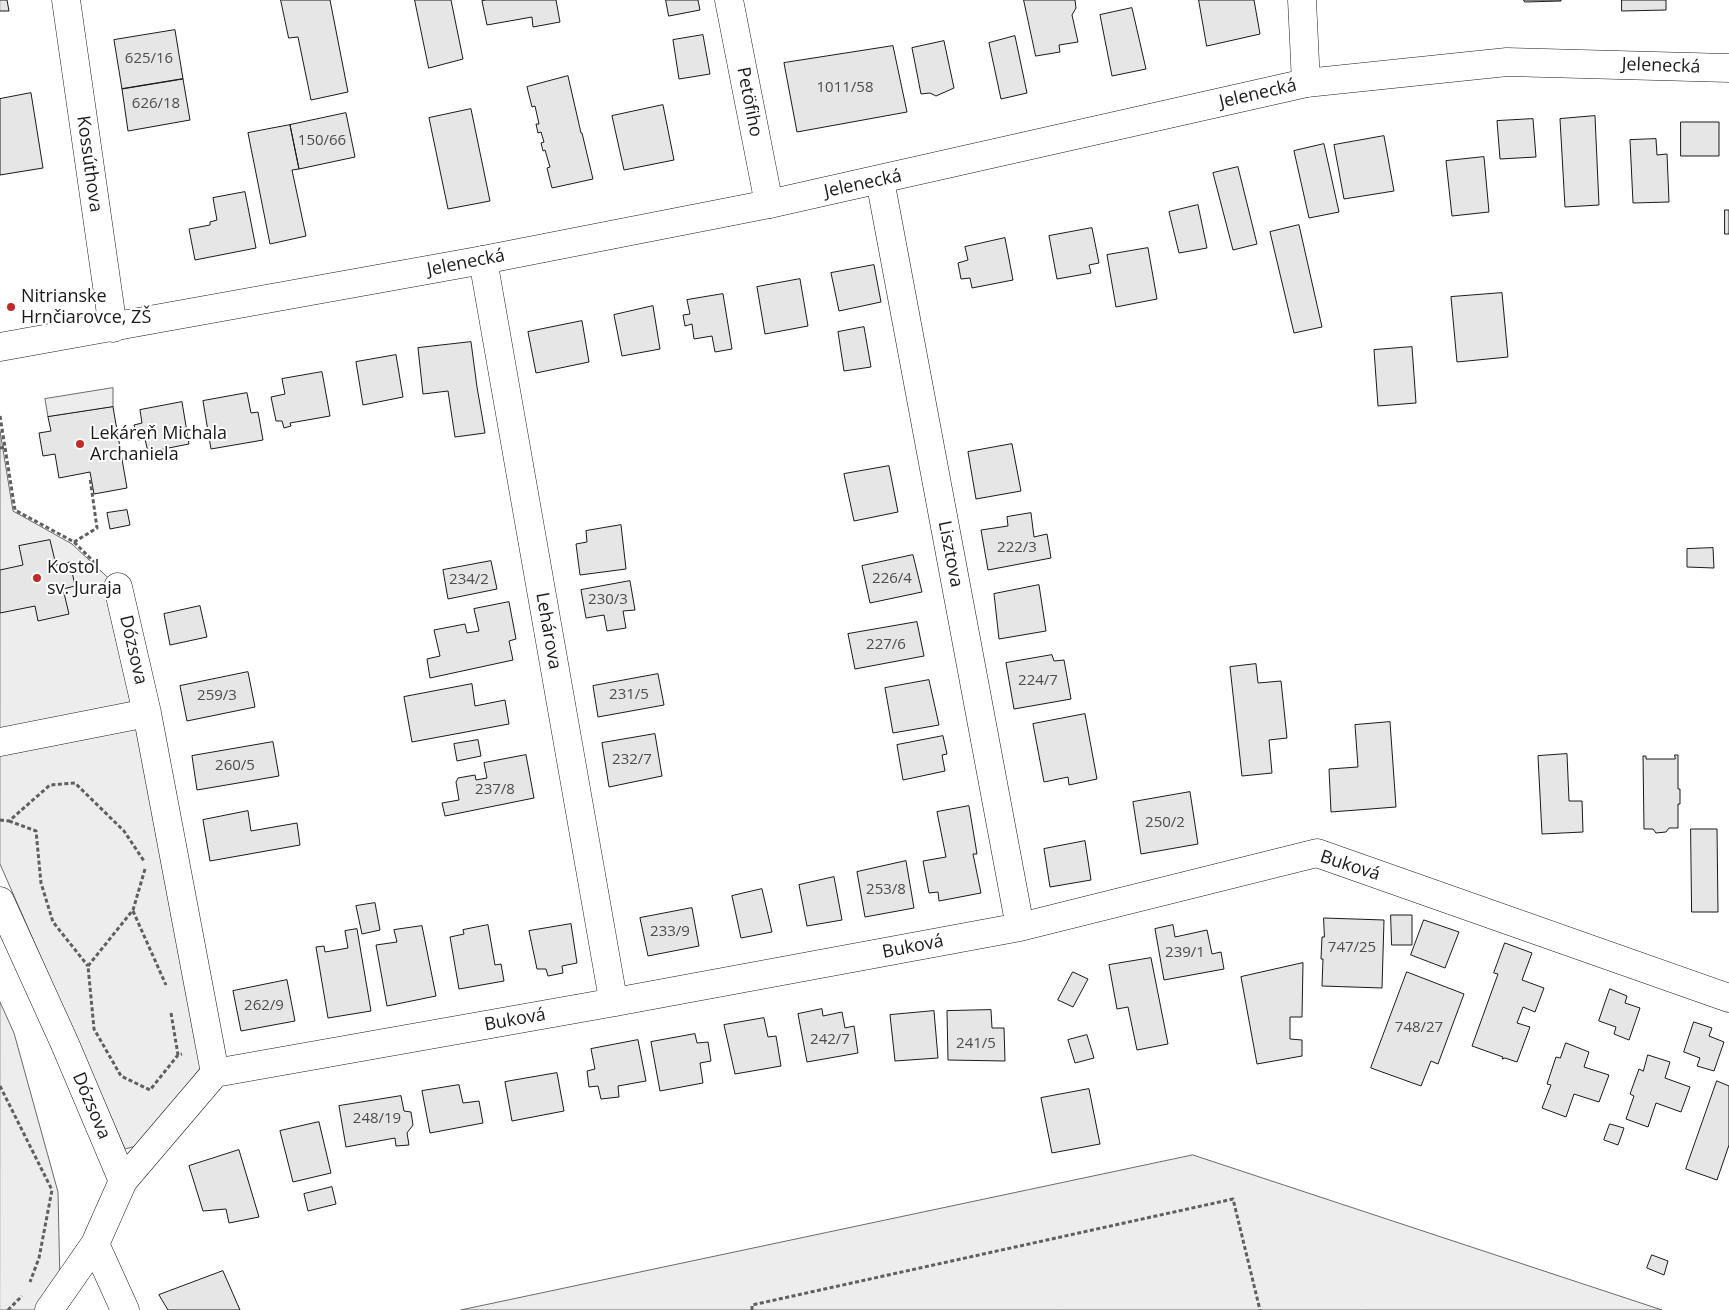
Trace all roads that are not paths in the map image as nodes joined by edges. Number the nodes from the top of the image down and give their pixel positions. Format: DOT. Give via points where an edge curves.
graph roads {
  1 [pos="66,0"];
  2 [pos="729,0"];
  3 [pos="1302,0"];
  4 [pos="1729,68"];
  5 [pos="1306,83"];
  6 [pos="880,180"];
  7 [pos="769,204"];
  8 [pos="483,260"];
  9 [pos="113,328"];
  10 [pos="0,347"];
  11 [pos="118,587"];
  12 [pos="147,713"];
  13 [pos="0,742"];
  14 [pos="0,901"];
  15 [pos="1020,927"];
  16 [pos="1729,998"];
  17 [pos="615,1002"];
  18 [pos="213,1063"];
  19 [pos="123,1181"];
  20 [pos="96,1244"];
  21 [pos="49,1310"];
  22 [pos="125,1310"];
  1 -- 9 [label="street, Kossúthova"];
  2 -- 7 [label="street, Petöfiho"];
  3 -- 5 [label="street"];
  4 -- 5 [label="street, Jelenecká" via="1507,62"];
  5 -- 6 [label="street, Jelenecká"];
  6 -- 7 [label="street, Jelenecká"];
  6 -- 15 [label="street, Lisztova"];
  7 -- 8 [label="street, Jelenecká"];
  8 -- 9 [label="street, Jelenecká"];
  8 -- 17 [label="street, Lehárova"];
  9 -- 10 [label="street, Jelenecká"];
  11 -- 12 [label="street, Dózsova"];
  12 -- 13 [label="street"];
  12 -- 18 [label="street, Dózsova"];
  14 -- 19 [label="street, Dózsova"];
  15 -- 16 [label="street, Buková" via="1317,853"];
  15 -- 17 [label="street, Buková"];
  17 -- 18 [label="street, Buková"];
  18 -- 19 [label="street"];
  19 -- 20 [label="street"];
  20 -- 21 [label="street"];
  20 -- 22 [label="street"];
}
